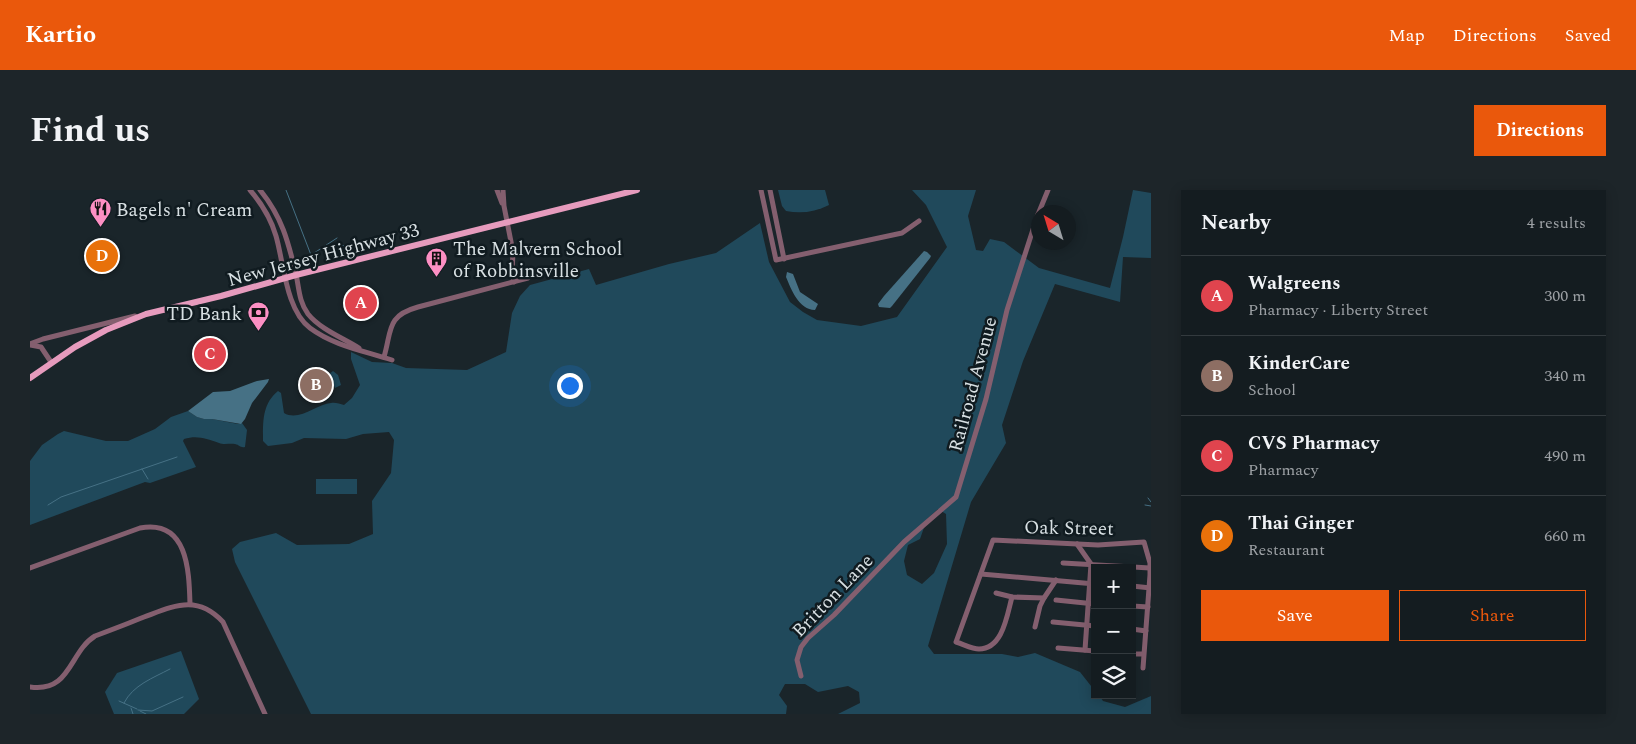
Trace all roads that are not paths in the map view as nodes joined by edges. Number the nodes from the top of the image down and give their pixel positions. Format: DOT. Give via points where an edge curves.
graph roads {
  1 [pos="250,190"];
  2 [pos="260,190"];
  3 [pos="497,190"];
  4 [pos="503,190"];
  5 [pos="637,190"];
  6 [pos="761,190"];
  7 [pos="770,190"];
  8 [pos="1048,190"];
  9 [pos="616,192"];
  10 [pos="1042,205"];
  11 [pos="504,206"];
  12 [pos="919,221"];
  13 [pos="507,223"];
  14 [pos="1031,238"];
  15 [pos="784,259"];
  16 [pos="296,275"];
  17 [pos="286,278"];
  18 [pos="528,278"];
  19 [pos="514,282"];
  20 [pos="146,314"];
  21 [pos="30,344"];
  22 [pos="364,351"];
  23 [pos="384,357"];
  24 [pos="392,360"];
  25 [pos="51,362"];
  26 [pos="30,378"];
  27 [pos="904,542"];
  28 [pos="1077,544"];
  29 [pos="1063,563"];
  30 [pos="1091,564"];
  31 [pos="1136,567"];
  32 [pos="30,568"];
  33 [pos="1150,568"];
  34 [pos="981,574"];
  35 [pos="1056,580"];
  36 [pos="1091,584"];
  37 [pos="1136,586"];
  38 [pos="1150,588"];
  39 [pos="996,593"];
  40 [pos="1012,597"];
  41 [pos="1044,598"];
  42 [pos="1056,600"];
  43 [pos="1091,603"];
  44 [pos="190,604"];
  45 [pos="1136,606"];
  46 [pos="1148,607"];
  47 [pos="1091,608"];
  48 [pos="1053,622"];
  49 [pos="1087,626"];
  50 [pos="1091,626"];
  51 [pos="1035,627"];
  52 [pos="1136,629"];
  53 [pos="1146,630"];
  54 [pos="1058,648"];
  55 [pos="1085,650"];
  56 [pos="1091,651"];
  57 [pos="1136,654"];
  58 [pos="1143,654"];
  59 [pos="1143,668"];
  60 [pos="800,676"];
  61 [pos="30,687"];
  62 [pos="265,714"];
  1 -- 17 [label="street" via="269,216"];
  2 -- 16 [label="street" via="284,228"];
  3 -- 11 [label="street"];
  4 -- 11 [label="street"];
  5 -- 9 [label="main road, New Jersey Highway 33"];
  6 -- 15 [label="street" via="776,260"];
  7 -- 15 [label="street"];
  8 -- 10 [label="street, Railroad Avenue"];
  9 -- 13 [label="main road, New Jersey Highway 33"];
  11 -- 13 [label="street"];
  12 -- 15 [label="street" via="902,234"];
  13 -- 16 [label="main road, New Jersey Highway 33"];
  13 -- 19 [label="street" via="513,252"];
  14 -- 27 [label="street, Railroad Avenue" via="956,497"];
  16 -- 17 [label="main road, New Jersey Highway 33"];
  16 -- 22 [label="street" via="301,300 308,314"];
  17 -- 20 [label="main road, New Jersey Highway 33"];
  17 -- 22 [label="street" via="294,307 305,324 319,334"];
  18 -- 19 [label="street"];
  19 -- 23 [label="street" via="400,314 392,323"];
  20 -- 21 [label="street"];
  20 -- 25 [label="main road, New Jersey Highway 33" via="90,338"];
  21 -- 25 [label="street" via="41,348"];
  22 -- 23 [label="street"];
  23 -- 24 [label="street"];
  25 -- 26 [label="main road, New Jersey Highway 33"];
  27 -- 60 [label="street, Britton Lane" via="801,647 797,660"];
  28 -- 30 [label="street"];
  28 -- 33 [label="street, Oak Street" via="1144,542"];
  28 -- 34 [label="street, Oak Street" via="993,540"];
  29 -- 30 [label="street"];
  31 -- 33 [label="street"];
  32 -- 44 [label="street" via="140,528 160,528 172,534 184,550"];
  33 -- 38 [label="street"];
  34 -- 35 [label="street"];
  34 -- 40 [label="street" via="956,642 978,649 993,644 999,637"];
  35 -- 36 [label="street"];
  35 -- 41 [label="street"];
  37 -- 38 [label="street"];
  38 -- 46 [label="street"];
  39 -- 40 [label="street"];
  40 -- 41 [label="street"];
  41 -- 51 [label="street"];
  42 -- 43 [label="street"];
  44 -- 61 [label="street" via="170,607 95,636 86,643 60,680 48,686"];
  44 -- 62 [label="street" via="205,608 223,622"];
  45 -- 46 [label="street"];
  46 -- 53 [label="street"];
  47 -- 49 [label="street"];
  48 -- 49 [label="street"];
  49 -- 50 [label="street"];
  49 -- 55 [label="street"];
  52 -- 53 [label="street"];
  53 -- 58 [label="street"];
  54 -- 55 [label="street"];
  55 -- 56 [label="street"];
  57 -- 58 [label="street"];
  58 -- 59 [label="street"];
}
